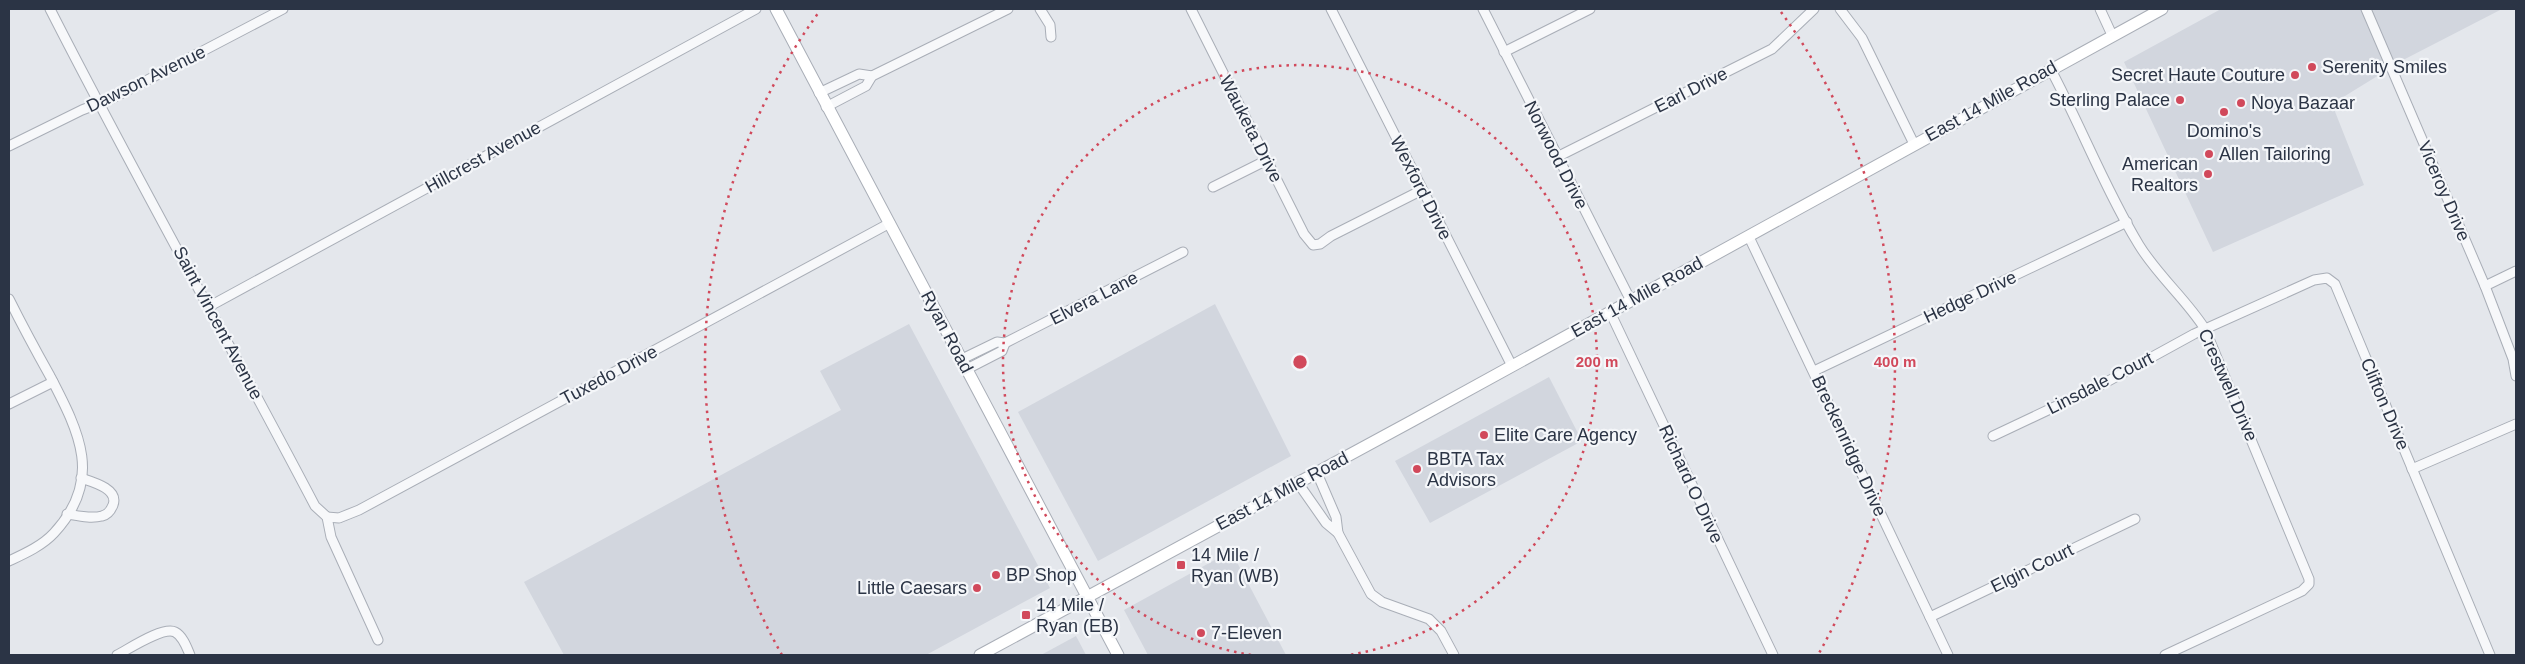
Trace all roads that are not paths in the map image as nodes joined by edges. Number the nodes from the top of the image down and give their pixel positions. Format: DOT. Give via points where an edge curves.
graph roads {
  1 [pos="50,9"];
  2 [pos="283,9"];
  3 [pos="756,9"];
  4 [pos="776,9"];
  5 [pos="1008,9"];
  6 [pos="1040,9"];
  7 [pos="1191,9"];
  8 [pos="1331,9"];
  9 [pos="1483,9"];
  10 [pos="1590,9"];
  11 [pos="1814,9"];
  12 [pos="1840,9"];
  13 [pos="2100,9"];
  14 [pos="2162,9"];
  15 [pos="2366,9"];
  16 [pos="2112,35"];
  17 [pos="1051,37"];
  18 [pos="1504,52"];
  19 [pos="2050,68"];
  20 [pos="872,76"];
  21 [pos="819,93"];
  22 [pos="99,104"];
  23 [pos="826,107"];
  24 [pos="1914,144"];
  25 [pos="9,146"];
  26 [pos="1557,157"];
  27 [pos="1267,160"];
  28 [pos="1213,187"];
  29 [pos="1422,190"];
  30 [pos="2127,222"];
  31 [pos="890,223"];
  32 [pos="1749,237"];
  33 [pos="1183,252"];
  34 [pos="2516,271"];
  35 [pos="2485,286"];
  36 [pos="9,299"];
  37 [pos="1631,301"];
  38 [pos="210,306"];
  39 [pos="1610,312"];
  40 [pos="2205,329"];
  41 [pos="964,364"];
  42 [pos="1512,366"];
  43 [pos="1814,371"];
  44 [pos="2516,376"];
  45 [pos="53,382"];
  46 [pos="9,404"];
  47 [pos="2516,424"];
  48 [pos="1993,436"];
  49 [pos="2412,469"];
  50 [pos="1317,472"];
  51 [pos="81,482"];
  52 [pos="1298,483"];
  53 [pos="67,514"];
  54 [pos="327,517"];
  55 [pos="2134,519"];
  56 [pos="1338,533"];
  57 [pos="9,562"];
  58 [pos="1086,596"];
  59 [pos="1930,617"];
  60 [pos="378,640"];
  61 [pos="117,655"];
  62 [pos="190,655"];
  63 [pos="980,655"];
  64 [pos="1118,655"];
  65 [pos="1454,655"];
  66 [pos="1773,655"];
  67 [pos="1948,655"];
  68 [pos="2165,655"];
  69 [pos="2490,655"];
  1 -- 22 [label="street, Saint Vincent Avenue"];
  2 -- 22 [label="street, Dawson Avenue"];
  3 -- 38 [label="street, Hillcrest Avenue"];
  4 -- 21 [label="main road, Ryan Road"];
  5 -- 20 [label="street"];
  6 -- 17 [label="street" via="1050,26"];
  7 -- 27 [label="street, Wauketa Drive"];
  8 -- 29 [label="street, Wexford Drive"];
  9 -- 18 [label="street, Norwood Drive"];
  10 -- 18 [label="street"];
  11 -- 26 [label="street, Earl Drive" via="1772,49"];
  12 -- 24 [label="street" via="1862,38"];
  13 -- 16 [label="street"];
  14 -- 16 [label="main road, East 14 Mile Road"];
  15 -- 35 [label="street, Viceroy Drive"];
  16 -- 19 [label="main road, East 14 Mile Road"];
  18 -- 26 [label="street, Norwood Drive"];
  19 -- 24 [label="main road, East 14 Mile Road"];
  19 -- 30 [label="street, Crestwell Drive"];
  20 -- 21 [label="street" via="859,74"];
  20 -- 23 [label="street" via="866,86"];
  21 -- 23 [label="main road, Ryan Road"];
  22 -- 25 [label="street, Dawson Avenue"];
  22 -- 38 [label="street, Saint Vincent Avenue"];
  23 -- 31 [label="main road, Ryan Road"];
  24 -- 32 [label="main road, East 14 Mile Road"];
  26 -- 37 [label="street, Norwood Drive"];
  27 -- 28 [label="street"];
  27 -- 29 [label="street, Wauketa Drive" via="1308,241 1316,246"];
  29 -- 42 [label="street, Wexford Drive"];
  30 -- 40 [label="street, Crestwell Drive" via="2157,273"];
  30 -- 43 [label="street, Hedge Drive"];
  31 -- 41 [label="main road, Ryan Road"];
  31 -- 54 [label="street, Tuxedo Drive" via="359,510 339,518"];
  32 -- 37 [label="main road, East 14 Mile Road"];
  32 -- 43 [label="street, Breckenridge Drive"];
  33 -- 41 [label="street, Elvera Lane" via="1005,343 997,342"];
  34 -- 35 [label="street"];
  35 -- 44 [label="street, Viceroy Drive" via="2513,359"];
  36 -- 45 [label="street"];
  37 -- 39 [label="main road, East 14 Mile Road"];
  38 -- 54 [label="street, Saint Vincent Avenue" via="315,506"];
  39 -- 42 [label="main road, East 14 Mile Road"];
  39 -- 66 [label="street, Richard O Drive"];
  40 -- 48 [label="street, Linsdale Court" via="2101,385"];
  40 -- 49 [label="street, Clifton Drive" via="2314,280 2332,280"];
  40 -- 68 [label="street, Crestwell Drive" via="2309,584 2302,591"];
  41 -- 58 [label="main road, Ryan Road"];
  42 -- 50 [label="main road, East 14 Mile Road"];
  43 -- 59 [label="street, Breckenridge Drive"];
  45 -- 46 [label="street"];
  45 -- 51 [label="street" via="78,433 82,449"];
  47 -- 49 [label="street"];
  49 -- 69 [label="street, Clifton Drive"];
  50 -- 52 [label="main road, East 14 Mile Road"];
  50 -- 56 [label="street" via="1336,518"];
  51 -- 53 [label="street"];
  51 -- 53 [label="street" via="97,483 112,494 112,509 105,516"];
  52 -- 56 [label="street" via="1326,523"];
  52 -- 58 [label="main road, East 14 Mile Road"];
  53 -- 57 [label="street" via="54,534"];
  54 -- 60 [label="street, Saint Vincent Avenue" via="330,537"];
  55 -- 59 [label="street, Elgin Court"];
  56 -- 65 [label="street" via="1372,594 1382,602 1429,619"];
  58 -- 63 [label="main road, East 14 Mile Road"];
  58 -- 64 [label="main road, Ryan Road"];
  59 -- 67 [label="street, Breckenridge Drive"];
  61 -- 62 [label="street" via="160,633 171,631 180,636"];
}
